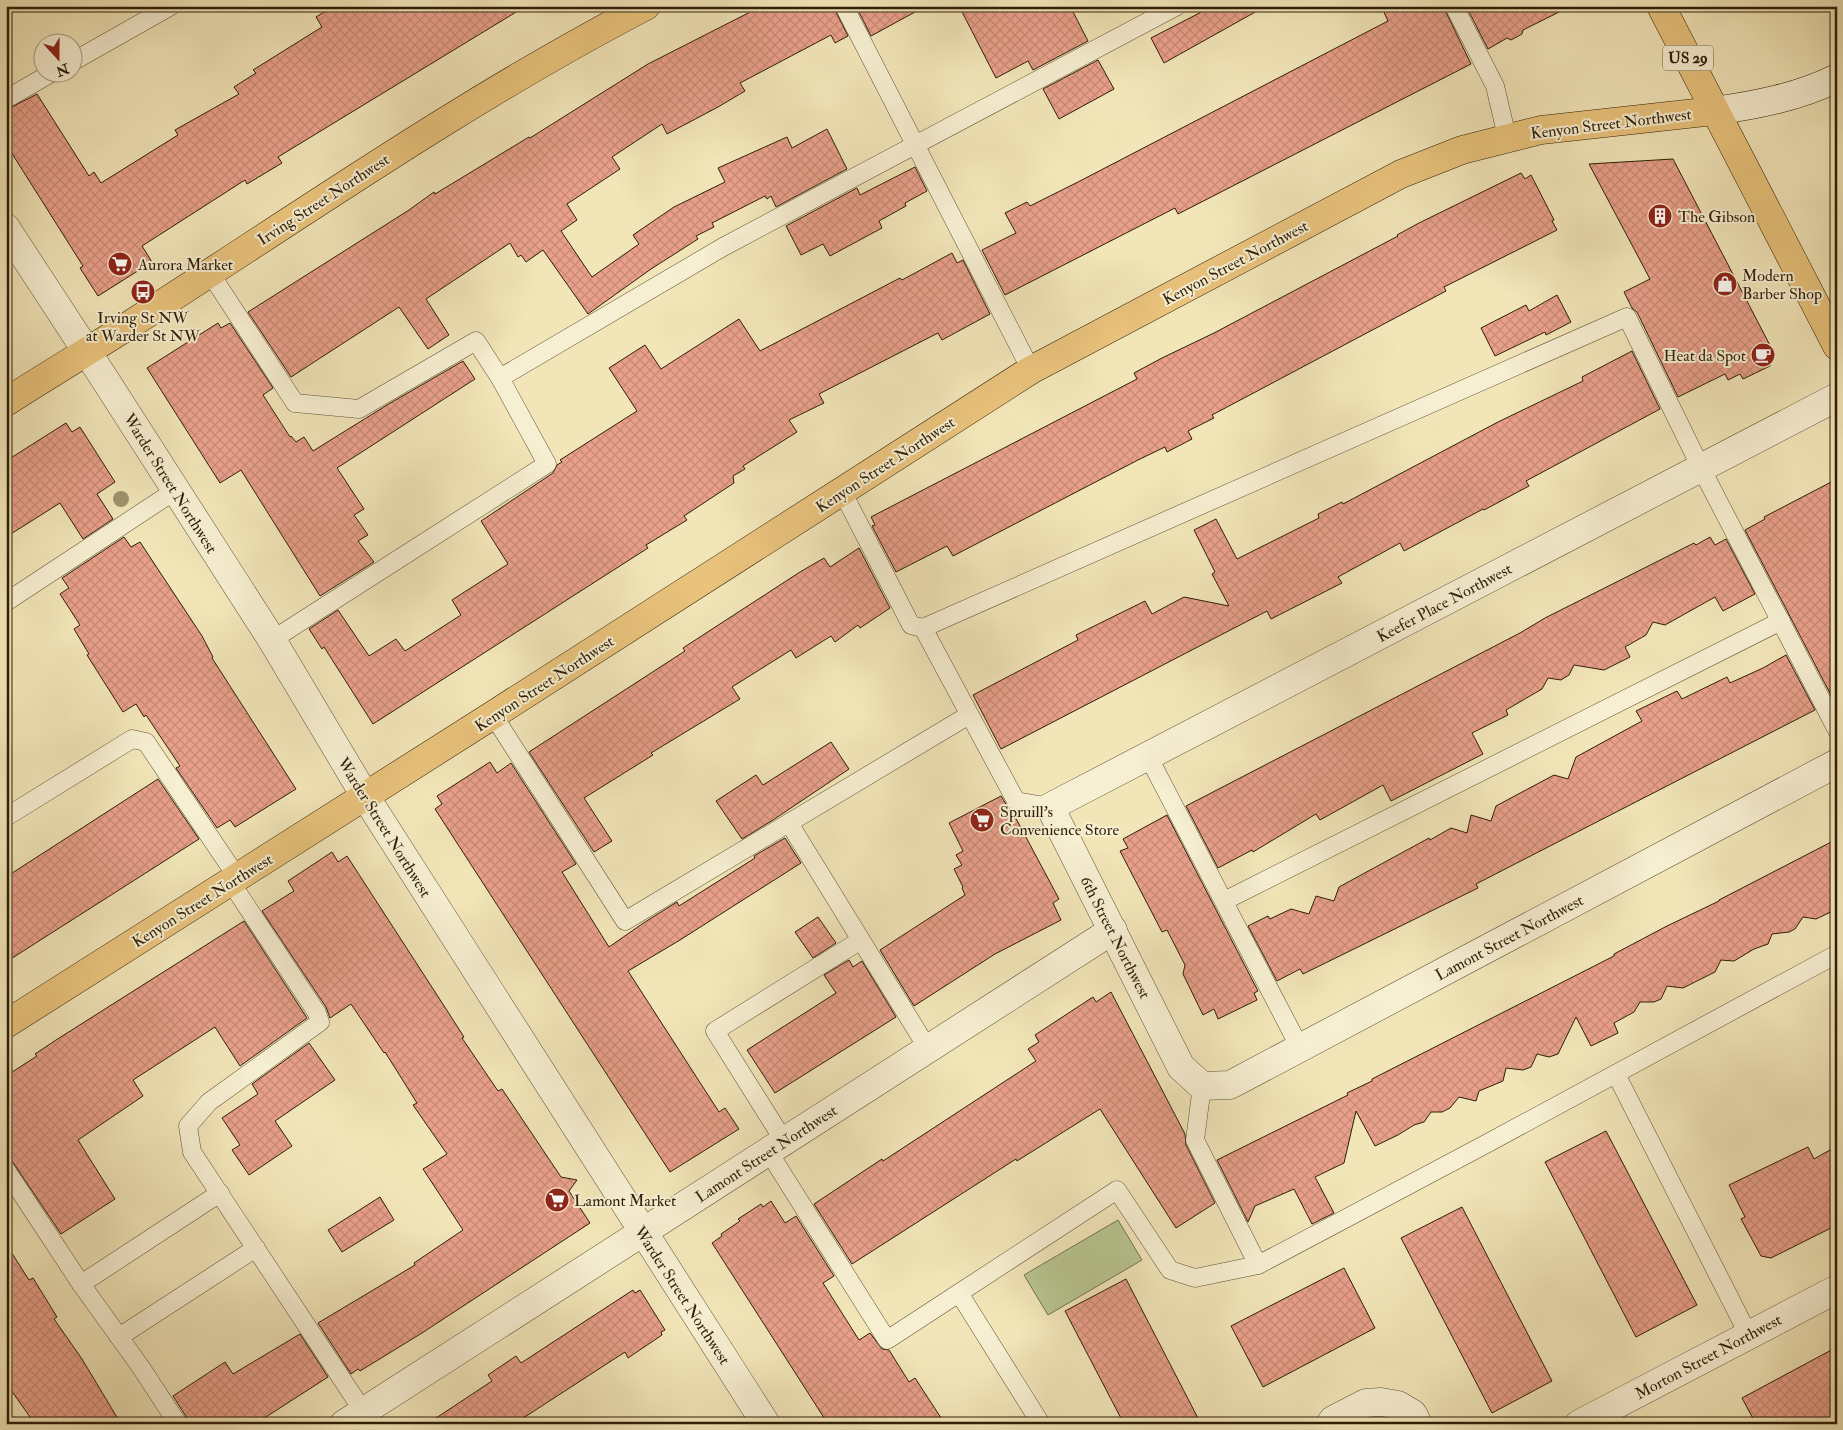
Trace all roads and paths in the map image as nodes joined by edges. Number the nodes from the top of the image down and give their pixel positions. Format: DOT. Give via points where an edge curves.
graph roads {
  1 [pos="171,6"];
  2 [pos="646,6"];
  3 [pos="844,6"];
  4 [pos="1177,6"];
  5 [pos="1454,6"];
  6 [pos="1661,6"];
  7 [pos="82,56"];
  8 [pos="1837,78"];
  9 [pos="36,82"];
  10 [pos="6,99"];
  11 [pos="1714,110"];
  12 [pos="1507,138"];
  13 [pos="914,145"];
  14 [pos="10,241"];
  15 [pos="210,273"];
  16 [pos="1837,346"];
  17 [pos="87,351"];
  18 [pos="1031,370"];
  19 [pos="500,378"];
  20 [pos="1837,397"];
  21 [pos="6,402"];
  22 [pos="1702,468"];
  23 [pos="176,490"];
  24 [pos="842,491"];
  25 [pos="6,602"];
  26 [pos="1781,621"];
  27 [pos="922,628"];
  28 [pos="272,640"];
  29 [pos="493,715"];
  30 [pos="969,715"];
  31 [pos="1837,730"];
  32 [pos="1148,756"];
  33 [pos="1837,763"];
  34 [pos="365,796"];
  35 [pos="1050,807"];
  36 [pos="6,817"];
  37 [pos="789,823"];
  38 [pos="234,879"];
  39 [pos="1224,901"];
  40 [pos="1113,930"];
  41 [pos="861,940"];
  42 [pos="1837,954"];
  43 [pos="6,1024"];
  44 [pos="1300,1048"];
  45 [pos="928,1049"];
  46 [pos="1616,1074"];
  47 [pos="1202,1086"];
  48 [pos="776,1146"];
  49 [pos="6,1170"];
  50 [pos="220,1193"];
  51 [pos="643,1232"];
  52 [pos="256,1248"];
  53 [pos="1258,1265"];
  54 [pos="81,1284"];
  55 [pos="1837,1289"];
  56 [pos="959,1293"];
  57 [pos="1748,1334"];
  58 [pos="119,1337"];
  59 [pos="354,1417"];
  60 [pos="178,1424"];
  61 [pos="766,1424"];
  62 [pos="1042,1424"];
  63 [pos="1330,1424"];
  64 [pos="1418,1424"];
  65 [pos="1579,1424"];
  1 -- 7 [label="lane"];
  2 -- 15 [label="main road, Irving Street Northwest" via="507,83"];
  3 -- 13 [label="lane"];
  4 -- 13 [label="lane"];
  5 -- 12 [label="lane" via="1495,86"];
  6 -- 11 [label="main road, US 29"];
  8 -- 11 [label="street, Kenyon Street Northwest" via="1775,101"];
  9 -- 10 [label="lane"];
  11 -- 12 [label="main road, Kenyon Street Northwest" via="1579,124"];
  11 -- 16 [label="main road, US 29"];
  12 -- 18 [label="main road, Kenyon Street Northwest" via="1462,150 1401,174"];
  13 -- 18 [label="lane"];
  13 -- 19 [label="lane" via="723,247"];
  14 -- 17 [label="street, Warder Street Northwest"];
  15 -- 17 [label="main road, Irving Street Northwest"];
  15 -- 19 [label="lane" via="295,402 359,408 476,341"];
  17 -- 21 [label="main road, Irving Street Northwest"];
  17 -- 23 [label="street, Warder Street Northwest"];
  18 -- 24 [label="main road, Kenyon Street Northwest"];
  19 -- 28 [label="lane" via="546,464"];
  20 -- 22 [label="street, Keefer Place Northwest"];
  22 -- 26 [label="lane"];
  22 -- 27 [label="lane" via="1627,317"];
  22 -- 32 [label="street, Keefer Place Northwest"];
  23 -- 25 [label="lane"];
  23 -- 28 [label="street, Warder Street Northwest"];
  24 -- 27 [label="lane" via="911,625"];
  24 -- 29 [label="main road, Kenyon Street Northwest"];
  26 -- 31 [label="lane"];
  26 -- 39 [label="lane"];
  27 -- 30 [label="lane"];
  28 -- 34 [label="street, Warder Street Northwest"];
  29 -- 34 [label="main road, Kenyon Street Northwest"];
  29 -- 37 [label="lane" via="625,921"];
  30 -- 35 [label="lane" via="1016,801"];
  30 -- 37 [label="lane"];
  32 -- 35 [label="street, Keefer Place Northwest"];
  32 -- 39 [label="lane"];
  33 -- 44 [label="street, Lamont Street Northwest"];
  34 -- 38 [label="main road, Kenyon Street Northwest"];
  34 -- 51 [label="street, Warder Street Northwest"];
  35 -- 40 [label="street, 6th Street Northwest"];
  36 -- 38 [label="lane" via="132,739 146,742"];
  37 -- 41 [label="lane"];
  38 -- 43 [label="main road, Kenyon Street Northwest"];
  38 -- 50 [label="lane" via="320,1022 209,1102 188,1126 192,1152"];
  39 -- 44 [label="lane"];
  40 -- 45 [label="street, Lamont Street Northwest"];
  40 -- 47 [label="street, 6th Street Northwest" via="1181,1067"];
  41 -- 45 [label="lane"];
  41 -- 48 [label="lane" via="715,1032"];
  42 -- 46 [label="lane"];
  44 -- 47 [label="street, Lamont Street Northwest" via="1230,1085"];
  45 -- 48 [label="street, Lamont Street Northwest"];
  46 -- 53 [label="lane"];
  46 -- 57 [label="lane"];
  47 -- 53 [label="lane" via="1195,1140"];
  48 -- 51 [label="street, Lamont Street Northwest"];
  48 -- 56 [label="lane" via="887,1340"];
  49 -- 54 [label="lane"];
  50 -- 52 [label="lane"];
  50 -- 54 [label="lane"];
  51 -- 59 [label="street, Lamont Street Northwest"];
  51 -- 61 [label="street, Warder Street Northwest"];
  52 -- 58 [label="lane"];
  52 -- 59 [label="lane"];
  53 -- 56 [label="lane" via="1195,1278 1170,1270 1117,1190"];
  54 -- 58 [label="lane"];
  55 -- 57 [label="street, Morton Street Northwest"];
  56 -- 62 [label="lane"];
  57 -- 65 [label="street, Morton Street Northwest"];
  58 -- 60 [label="lane"];
  63 -- 64 [label="street" via="1366,1403 1381,1402 1398,1405 1413,1414"];
}
